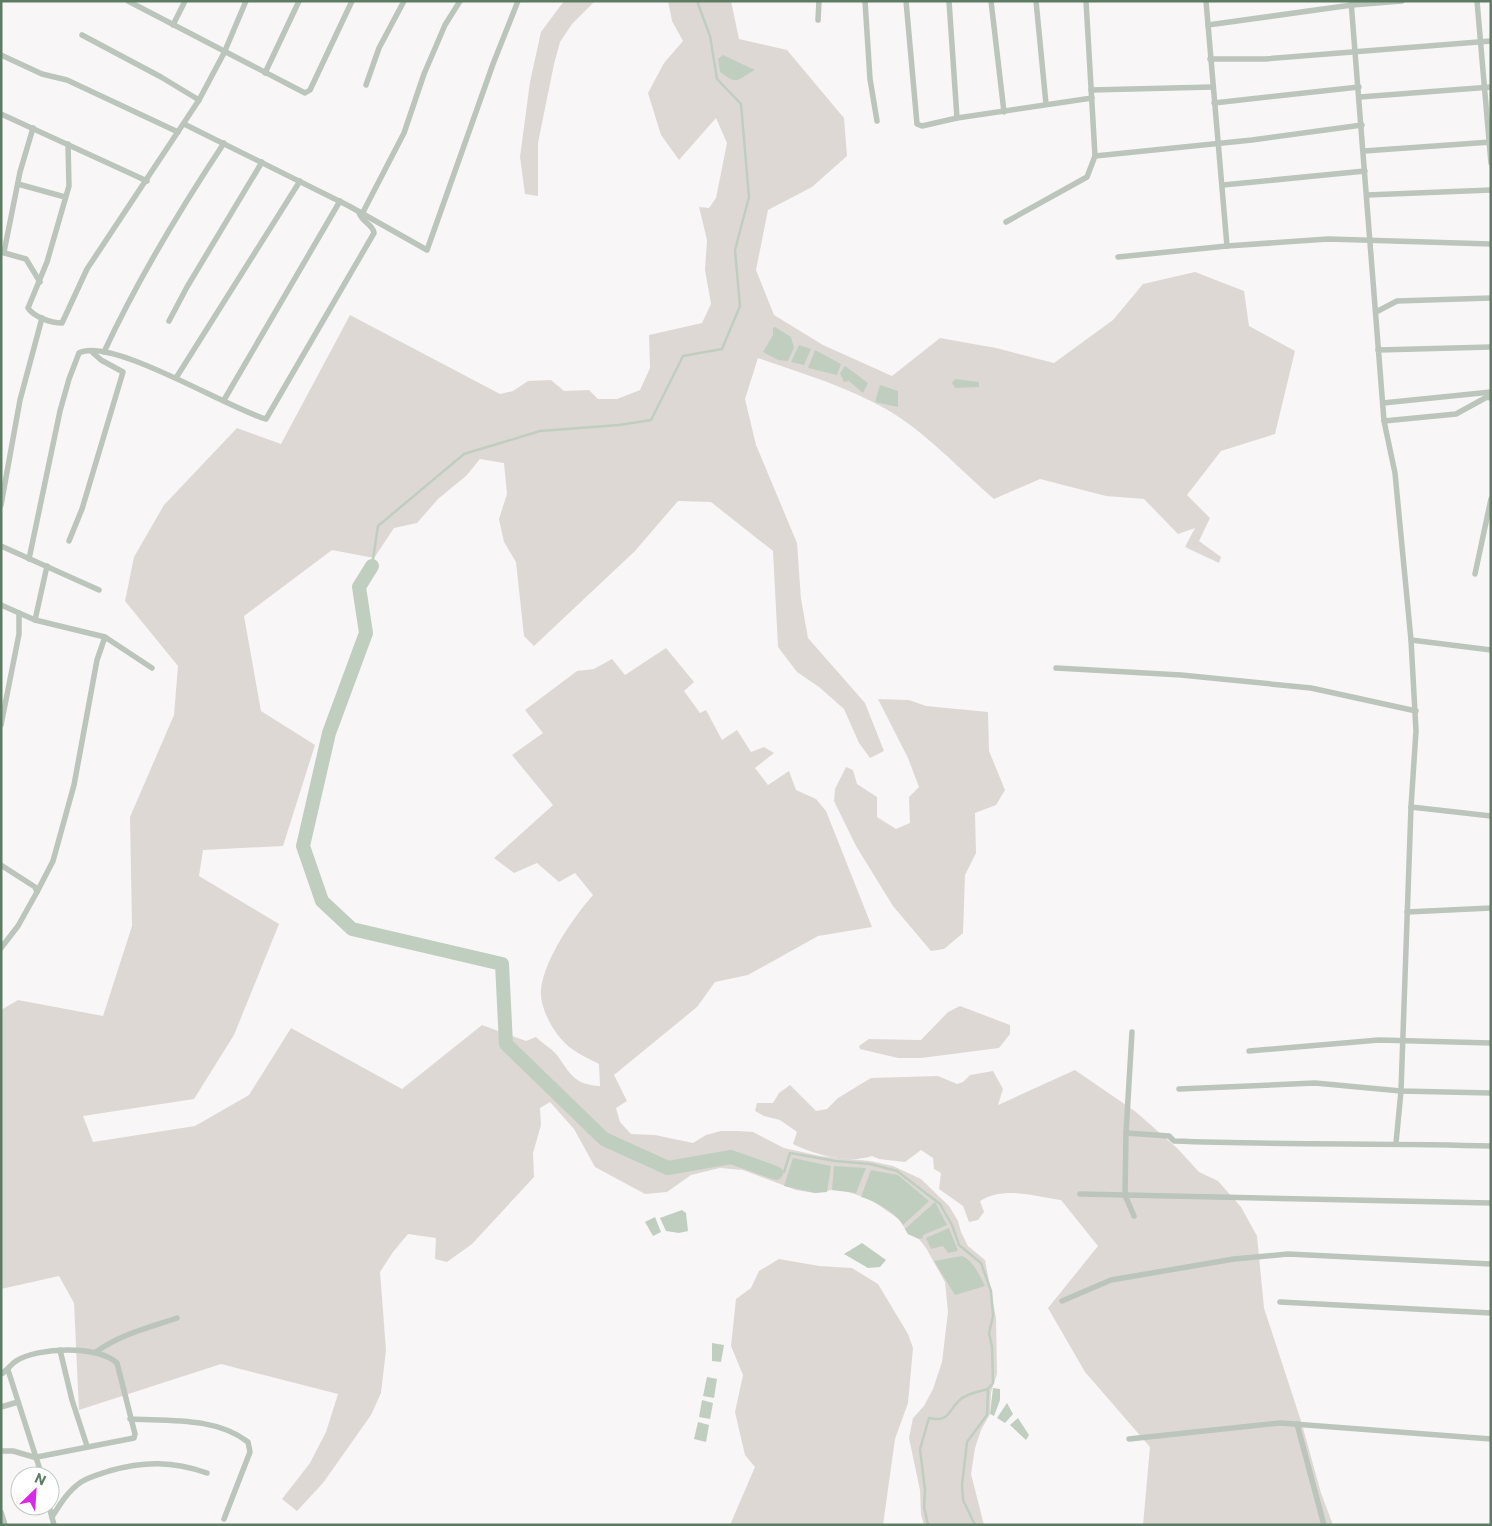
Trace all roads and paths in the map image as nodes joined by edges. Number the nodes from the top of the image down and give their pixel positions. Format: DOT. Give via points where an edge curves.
graph roads {
  1 [pos="128,1"];
  2 [pos="185,1"];
  3 [pos="246,1"];
  4 [pos="299,1"];
  5 [pos="352,1"];
  6 [pos="404,1"];
  7 [pos="460,1"];
  8 [pos="518,1"];
  9 [pos="818,1"];
  10 [pos="866,1"];
  11 [pos="906,1"];
  12 [pos="949,1"];
  13 [pos="991,1"];
  14 [pos="1036,1"];
  15 [pos="1086,1"];
  16 [pos="1206,1"];
  17 [pos="1402,1"];
  18 [pos="1477,1"];
  19 [pos="1351,3"];
  20 [pos="818,20"];
  21 [pos="173,26"];
  22 [pos="1208,26"];
  23 [pos="82,35"];
  24 [pos="1480,42"];
  25 [pos="1491,42"];
  26 [pos="1356,50"];
  27 [pos="224,53"];
  28 [pos="1,55"];
  29 [pos="1210,59"];
  30 [pos="265,73"];
  31 [pos="366,85"];
  32 [pos="1213,87"];
  33 [pos="1359,87"];
  34 [pos="1487,87"];
  35 [pos="1091,90"];
  36 [pos="1360,97"];
  37 [pos="1092,98"];
  38 [pos="199,100"];
  39 [pos="1046,104"];
  40 [pos="1214,104"];
  41 [pos="1004,112"];
  42 [pos="1,114"];
  43 [pos="958,118"];
  44 [pos="877,121"];
  45 [pos="184,124"];
  46 [pos="1362,125"];
  47 [pos="33,128"];
  48 [pos="178,132"];
  49 [pos="1217,142"];
  50 [pos="1490,142"];
  51 [pos="224,143"];
  52 [pos="68,144"];
  53 [pos="1364,151"];
  54 [pos="1095,156"];
  55 [pos="262,162"];
  56 [pos="1491,163"];
  57 [pos="1365,171"];
  58 [pos="147,181"];
  59 [pos="300,182"];
  60 [pos="18,184"];
  61 [pos="1223,185"];
  62 [pos="1491,190"];
  63 [pos="1367,195"];
  64 [pos="65,197"];
  65 [pos="340,202"];
  66 [pos="360,213"];
  67 [pos="1006,222"];
  68 [pos="1370,241"];
  69 [pos="1491,244"];
  70 [pos="1227,246"];
  71 [pos="3,252"];
  72 [pos="1118,257"];
  73 [pos="40,282"];
  74 [pos="1491,298"];
  75 [pos="1376,312"];
  76 [pos="42,318"];
  77 [pos="169,321"];
  78 [pos="1491,347"];
  79 [pos="1378,350"];
  80 [pos="91,351"];
  81 [pos="104,352"];
  82 [pos="176,378"];
  83 [pos="1491,392"];
  84 [pos="1491,398"];
  85 [pos="224,400"];
  86 [pos="1383,403"];
  87 [pos="1384,421"];
  88 [pos="3,487"];
  89 [pos="1491,499"];
  90 [pos="1,505"];
  91 [pos="69,541"];
  92 [pos="1483,541"];
  93 [pos="1491,542"];
  94 [pos="1,546"];
  95 [pos="29,559"];
  96 [pos="47,566"];
  97 [pos="1475,574"];
  98 [pos="99,590"];
  99 [pos="1,605"];
  100 [pos="19,613"];
  101 [pos="35,620"];
  102 [pos="104,637"];
  103 [pos="1411,640"];
  104 [pos="1491,650"];
  105 [pos="152,668"];
  106 [pos="1056,668"];
  107 [pos="1416,711"];
  108 [pos="1,725"];
  109 [pos="1411,807"];
  110 [pos="1491,816"];
  111 [pos="1,866"];
  112 [pos="37,892"];
  113 [pos="1491,908"];
  114 [pos="1407,912"];
  115 [pos="1,948"];
  116 [pos="1132,1032"];
  117 [pos="1403,1041"];
  118 [pos="1491,1043"];
  119 [pos="1249,1051"];
  120 [pos="1179,1089"];
  121 [pos="1401,1091"];
  122 [pos="1491,1093"];
  123 [pos="1126,1133"];
  124 [pos="1396,1143"];
  125 [pos="1491,1146"];
  126 [pos="1080,1194"];
  127 [pos="1125,1195"];
  128 [pos="1491,1203"];
  129 [pos="1134,1216"];
  130 [pos="1491,1264"];
  131 [pos="1062,1301"];
  132 [pos="1280,1302"];
  133 [pos="1491,1313"];
  134 [pos="177,1318"];
  135 [pos="60,1350"];
  136 [pos="96,1352"];
  137 [pos="4,1371"];
  138 [pos="18,1402"];
  139 [pos="1,1407"];
  140 [pos="130,1419"];
  141 [pos="1297,1424"];
  142 [pos="1491,1439"];
  143 [pos="1129,1440"];
  144 [pos="87,1446"];
  145 [pos="1,1451"];
  146 [pos="37,1457"];
  147 [pos="39,1466"];
  148 [pos="206,1473"];
  149 [pos="1,1512"];
  150 [pos="224,1518"];
  151 [pos="52,1522"];
  152 [pos="5,1525"];
  153 [pos="1324,1525"];
  1 -- 21 [label="street"];
  2 -- 21 [label="street"];
  3 -- 27 [label="street"];
  4 -- 30 [label="street"];
  5 -- 30 [label="street" via="308,92"];
  6 -- 31 [label="street" via="379,48"];
  7 -- 66 [label="street" via="445,25 424,74 404,133"];
  8 -- 66 [label="street" via="427,250"];
  9 -- 20 [label="street"];
  10 -- 44 [label="street" via="870,79"];
  11 -- 43 [label="street" via="915,120 922,126"];
  12 -- 43 [label="street"];
  13 -- 41 [label="street"];
  14 -- 39 [label="street"];
  15 -- 35 [label="street"];
  16 -- 22 [label="street"];
  17 -- 19 [label="street"];
  18 -- 24 [label="street"];
  19 -- 22 [label="street"];
  19 -- 26 [label="street"];
  21 -- 27 [label="street"];
  22 -- 29 [label="street"];
  23 -- 38 [label="street"];
  24 -- 25 [label="street"];
  24 -- 26 [label="street"];
  24 -- 34 [label="street"];
  26 -- 29 [label="street" via="1265,59"];
  26 -- 33 [label="street"];
  27 -- 30 [label="street"];
  27 -- 38 [label="street"];
  28 -- 48 [label="street" via="42,74 67,80"];
  29 -- 32 [label="street"];
  32 -- 35 [label="street"];
  32 -- 40 [label="street"];
  33 -- 36 [label="street"];
  33 -- 40 [label="street"];
  34 -- 36 [label="street"];
  34 -- 50 [label="street"];
  35 -- 37 [label="street"];
  36 -- 46 [label="street"];
  37 -- 39 [label="street"];
  37 -- 54 [label="street"];
  38 -- 45 [label="street"];
  39 -- 41 [label="street"];
  40 -- 49 [label="street"];
  41 -- 43 [label="street"];
  42 -- 47 [label="street"];
  45 -- 48 [label="street"];
  45 -- 51 [label="street"];
  46 -- 49 [label="street"];
  46 -- 53 [label="street"];
  47 -- 52 [label="street"];
  47 -- 60 [label="street"];
  48 -- 58 [label="street"];
  49 -- 54 [label="street"];
  49 -- 61 [label="street"];
  50 -- 53 [label="street"];
  50 -- 56 [label="street"];
  51 -- 55 [label="street"];
  51 -- 81 [label="street" via="155,251"];
  52 -- 58 [label="street"];
  52 -- 64 [label="street" via="70,176"];
  53 -- 57 [label="street"];
  54 -- 67 [label="street" via="1087,177"];
  55 -- 59 [label="street"];
  55 -- 77 [label="street"];
  57 -- 61 [label="street"];
  57 -- 63 [label="street"];
  58 -- 76 [label="street" via="87,269 62,323"];
  59 -- 65 [label="street"];
  59 -- 82 [label="street"];
  60 -- 64 [label="street"];
  60 -- 71 [label="street"];
  61 -- 70 [label="street"];
  62 -- 63 [label="street"];
  63 -- 68 [label="street"];
  64 -- 73 [label="street"];
  65 -- 66 [label="street"];
  65 -- 85 [label="street"];
  66 -- 85 [label="street" via="374,233 266,419"];
  68 -- 69 [label="street"];
  68 -- 70 [label="street" via="1328,239"];
  68 -- 75 [label="street"];
  70 -- 72 [label="street"];
  71 -- 73 [label="street" via="26,259"];
  73 -- 76 [label="street" via="28,308"];
  74 -- 75 [label="street" via="1396,301"];
  75 -- 79 [label="street"];
  76 -- 88 [label="street" via="20,400"];
  78 -- 79 [label="street"];
  79 -- 86 [label="street"];
  80 -- 81 [label="street"];
  80 -- 91 [label="street" via="123,372 82,509"];
  80 -- 95 [label="street" via="78,355 69,379"];
  81 -- 82 [label="street"];
  82 -- 85 [label="street"];
  83 -- 86 [label="street"];
  84 -- 87 [label="street" via="1487,397 1456,414"];
  86 -- 87 [label="street"];
  87 -- 103 [label="street" via="1395,473"];
  88 -- 90 [label="street"];
  89 -- 92 [label="street"];
  92 -- 93 [label="street"];
  92 -- 97 [label="street"];
  94 -- 95 [label="street"];
  95 -- 96 [label="street"];
  96 -- 98 [label="street"];
  96 -- 101 [label="street"];
  99 -- 100 [label="street"];
  100 -- 101 [label="street"];
  100 -- 108 [label="street" via="19,634"];
  101 -- 102 [label="street"];
  102 -- 105 [label="street"];
  102 -- 112 [label="street" via="74,785 53,861"];
  103 -- 104 [label="street"];
  103 -- 107 [label="street"];
  106 -- 107 [label="street" via="1181,675 1311,688"];
  107 -- 109 [label="street"];
  109 -- 110 [label="street"];
  109 -- 114 [label="street"];
  111 -- 112 [label="street" via="35,887"];
  112 -- 115 [label="street"];
  113 -- 114 [label="street"];
  114 -- 117 [label="street"];
  116 -- 123 [label="street"];
  117 -- 118 [label="street"];
  117 -- 119 [label="street" via="1379,1040"];
  117 -- 121 [label="street"];
  120 -- 121 [label="street" via="1315,1083"];
  121 -- 122 [label="street"];
  121 -- 124 [label="street"];
  123 -- 124 [label="street" via="1169,1136 1174,1141 1252,1144"];
  123 -- 127 [label="street"];
  124 -- 125 [label="street"];
  126 -- 127 [label="street"];
  127 -- 128 [label="street"];
  127 -- 129 [label="street"];
  130 -- 131 [label="street" via="1288,1254 1234,1259 1111,1280"];
  132 -- 133 [label="street"];
  134 -- 136 [label="street" via="112,1340"];
  135 -- 136 [label="street" via="70,1348"];
  135 -- 137 [label="street" via="20,1360"];
  135 -- 144 [label="street"];
  136 -- 140 [label="street" via="117,1363"];
  137 -- 138 [label="street"];
  138 -- 139 [label="street"];
  138 -- 146 [label="street"];
  140 -- 144 [label="street" via="134,1438"];
  140 -- 150 [label="street" via="198,1422 248,1442 250,1452"];
  141 -- 142 [label="street"];
  141 -- 143 [label="street" via="1280,1423"];
  141 -- 153 [label="street"];
  144 -- 146 [label="street"];
  145 -- 146 [label="street"];
  146 -- 147 [label="street"];
  148 -- 151 [label="street" via="156,1462 122,1467 82,1482 67,1494"];
  149 -- 152 [label="street"];
}
